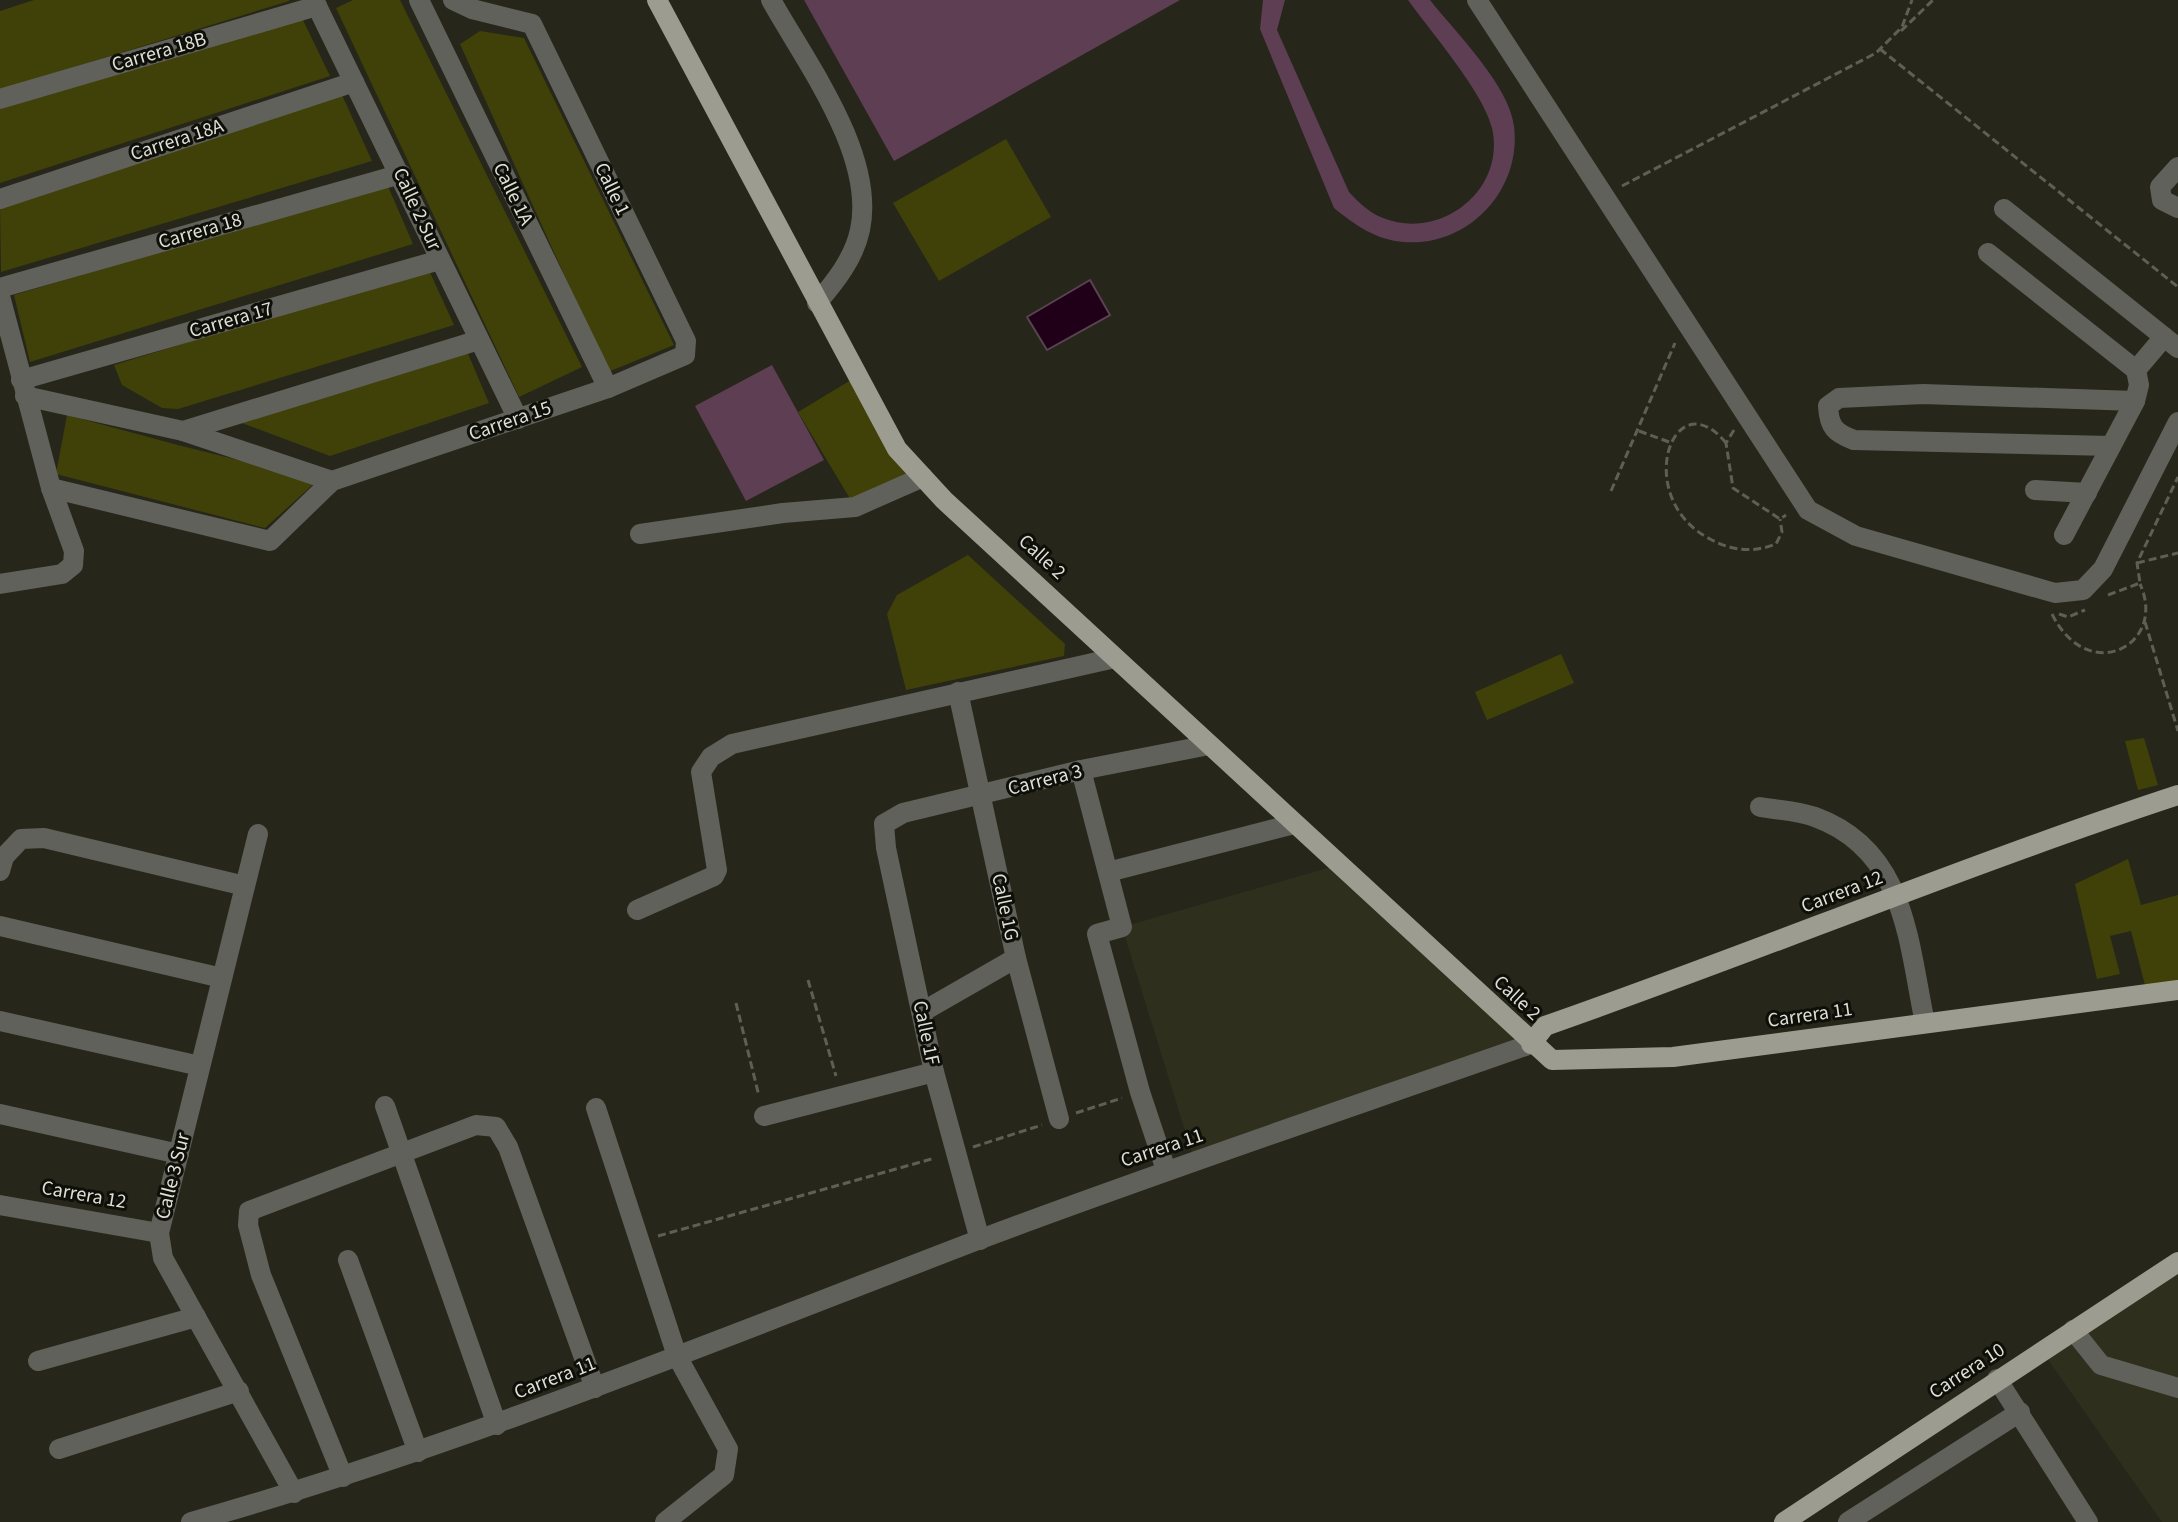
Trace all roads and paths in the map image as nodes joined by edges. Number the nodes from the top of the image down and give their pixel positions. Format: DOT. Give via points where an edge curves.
graph roads {
  1 [pos="419,0"];
  2 [pos="453,0"];
  3 [pos="657,0"];
  4 [pos="771,0"];
  5 [pos="1477,0"];
  6 [pos="1912,0"];
  7 [pos="1933,0"];
  8 [pos="316,3"];
  9 [pos="1892,40"];
  10 [pos="1880,49"];
  11 [pos="354,82"];
  12 [pos="0,99"];
  13 [pos="2178,167"];
  14 [pos="401,174"];
  15 [pos="1605,194"];
  16 [pos="0,199"];
  17 [pos="2178,208"];
  18 [pos="2004,209"];
  19 [pos="1988,253"];
  20 [pos="440,260"];
  21 [pos="2178,287"];
  22 [pos="0,288"];
  23 [pos="0,296"];
  24 [pos="817,303"];
  25 [pos="1685,321"];
  26 [pos="479,340"];
  27 [pos="1676,342"];
  28 [pos="2171,342"];
  29 [pos="1684,354"];
  30 [pos="685,355"];
  31 [pos="2136,370"];
  32 [pos="23,388"];
  33 [pos="608,388"];
  34 [pos="2135,401"];
  35 [pos="518,419"];
  36 [pos="2178,422"];
  37 [pos="183,431"];
  38 [pos="1639,431"];
  39 [pos="1744,439"];
  40 [pos="1669,442"];
  41 [pos="1726,443"];
  42 [pos="2111,446"];
  43 [pos="923,477"];
  44 [pos="2178,477"];
  45 [pos="332,481"];
  46 [pos="51,488"];
  47 [pos="2035,490"];
  48 [pos="1611,491"];
  49 [pos="2087,493"];
  50 [pos="1791,512"];
  51 [pos="1780,519"];
  52 [pos="640,534"];
  53 [pos="2064,535"];
  54 [pos="2178,553"];
  55 [pos="2137,563"];
  56 [pos="2140,583"];
  57 [pos="0,584"];
  58 [pos="2091,598"];
  59 [pos="2145,622"];
  60 [pos="1115,658"];
  61 [pos="958,692"];
  62 [pos="2178,731"];
  63 [pos="1209,745"];
  64 [pos="1081,770"];
  65 [pos="2178,795"];
  66 [pos="981,796"];
  67 [pos="1760,807"];
  68 [pos="884,824"];
  69 [pos="1294,824"];
  70 [pos="258,834"];
  71 [pos="0,871"];
  72 [pos="1108,872"];
  73 [pos="245,886"];
  74 [pos="1898,896"];
  75 [pos="637,910"];
  76 [pos="0,926"];
  77 [pos="1016,958"];
  78 [pos="222,978"];
  79 [pos="808,980"];
  80 [pos="2178,990"];
  81 [pos="736,1003"];
  82 [pos="922,1012"];
  83 [pos="0,1021"];
  84 [pos="1925,1023"];
  85 [pos="1531,1044"];
  86 [pos="200,1066"];
  87 [pos="934,1072"];
  88 [pos="1140,1092"];
  89 [pos="842,1096"];
  90 [pos="385,1106"];
  91 [pos="596,1108"];
  92 [pos="0,1114"];
  93 [pos="764,1116"];
  94 [pos="1059,1119"];
  95 [pos="956,1152"];
  96 [pos="179,1154"];
  97 [pos="402,1154"];
  98 [pos="1166,1170"];
  99 [pos="0,1205"];
  100 [pos="159,1233"];
  101 [pos="658,1236"];
  102 [pos="980,1240"];
  103 [pos="348,1260"];
  104 [pos="2178,1262"];
  105 [pos="196,1317"];
  106 [pos="2073,1330"];
  107 [pos="677,1356"];
  108 [pos="38,1361"];
  109 [pos="1997,1379"];
  110 [pos="2176,1382"];
  111 [pos="595,1388"];
  112 [pos="239,1391"];
  113 [pos="2020,1412"];
  114 [pos="497,1425"];
  115 [pos="59,1449"];
  116 [pos="418,1452"];
  117 [pos="343,1477"];
  118 [pos="294,1493"];
  119 [pos="223,1518"];
  120 [pos="191,1522"];
  121 [pos="665,1522"];
  122 [pos="1784,1522"];
  123 [pos="1848,1522"];
  124 [pos="2088,1522"];
  1 -- 33 [label="street, Calle 1A"];
  2 -- 30 [label="street, Calle 1" via="532,24 686,341"];
  3 -- 24 [label="main road, Calle 2"];
  4 -- 24 [label="street" via="845,132 862,185 860,230 842,274"];
  5 -- 15 [label="street"];
  6 -- 9 [label="path"];
  7 -- 9 [label="path"];
  8 -- 11 [label="street, Calle 2 Sur"];
  8 -- 12 [label="street, Carrera 18B"];
  9 -- 10 [label="path"];
  10 -- 15 [label="path"];
  10 -- 21 [label="path"];
  11 -- 14 [label="street, Calle 2 Sur"];
  11 -- 16 [label="street, Carrera 18A"];
  13 -- 17 [label="street" via="2160,194"];
  14 -- 20 [label="street, Calle 2 Sur"];
  14 -- 22 [label="street, Carrera 18"];
  15 -- 25 [label="street"];
  18 -- 28 [label="street"];
  19 -- 31 [label="street"];
  20 -- 26 [label="street, Calle 2 Sur"];
  20 -- 32 [label="street, Carrera 17"];
  23 -- 32 [label="street"];
  24 -- 43 [label="main road, Calle 2" via="897,449"];
  25 -- 27 [label="path"];
  25 -- 58 [label="street" via="1808,510 1856,536 2055,593"];
  26 -- 35 [label="street, Calle 2 Sur"];
  26 -- 37 [label="street"];
  27 -- 29 [label="path"];
  27 -- 38 [label="path"];
  28 -- 31 [label="street"];
  30 -- 33 [label="street, Carrera 15"];
  31 -- 34 [label="street"];
  32 -- 37 [label="street"];
  32 -- 46 [label="street"];
  33 -- 35 [label="street, Carrera 15"];
  34 -- 42 [label="street"];
  34 -- 42 [label="street" via="1923,394 1839,398 1828,406 1829,423 1838,434 1854,440"];
  35 -- 45 [label="street, Carrera 15"];
  36 -- 58 [label="street"];
  37 -- 45 [label="street"];
  38 -- 40 [label="path"];
  38 -- 48 [label="path"];
  39 -- 41 [label="path" via="1736,427"];
  40 -- 41 [label="path" via="1692,424 1717,432"];
  40 -- 51 [label="path" via="1670,495 1676,511 1701,535 1736,549 1766,548 1776,544 1782,532"];
  41 -- 51 [label="path" via="1733,488"];
  42 -- 49 [label="street"];
  43 -- 52 [label="street" via="855,507"];
  43 -- 60 [label="main road, Calle 2"];
  44 -- 55 [label="path"];
  45 -- 46 [label="street" via="270,541"];
  46 -- 57 [label="street" via="74,551 73,565 62,574"];
  47 -- 49 [label="street"];
  49 -- 53 [label="street"];
  50 -- 51 [label="path"];
  54 -- 55 [label="path"];
  55 -- 56 [label="path"];
  56 -- 58 [label="path"];
  56 -- 59 [label="path" via="2148,609"];
  58 -- 59 [label="path" via="2068,617 2051,610 2061,632 2087,651 2115,652"];
  59 -- 62 [label="path"];
  60 -- 61 [label="street"];
  60 -- 63 [label="main road, Calle 2"];
  61 -- 66 [label="street, Calle 1G"];
  61 -- 75 [label="street" via="732,744 711,757 701,772 717,870 714,876"];
  63 -- 64 [label="street, Carrera 3"];
  63 -- 69 [label="main road, Calle 2"];
  64 -- 66 [label="street, Carrera 3"];
  64 -- 72 [label="street"];
  65 -- 74 [label="main road, Carrera 12"];
  66 -- 68 [label="street, Carrera 3" via="903,813"];
  66 -- 77 [label="street, Calle 1G"];
  67 -- 74 [label="street" via="1814,817 1845,833 1882,865"];
  68 -- 82 [label="street, Calle 1F"];
  69 -- 72 [label="street"];
  69 -- 85 [label="main road, Calle 2"];
  70 -- 73 [label="street, Calle 3 Sur"];
  71 -- 73 [label="street" via="4,857 21,839 44,838"];
  72 -- 88 [label="street" via="1122,927 1097,934"];
  73 -- 78 [label="street, Calle 3 Sur"];
  74 -- 84 [label="street"];
  74 -- 85 [label="main road, Carrera 12" via="1545,1026"];
  76 -- 78 [label="street"];
  77 -- 82 [label="street"];
  77 -- 94 [label="street, Calle 1G"];
  78 -- 86 [label="street, Calle 3 Sur"];
  79 -- 89 [label="path"];
  80 -- 84 [label="main road, Carrera 11"];
  81 -- 93 [label="path"];
  82 -- 87 [label="street, Calle 1F"];
  83 -- 86 [label="street"];
  84 -- 85 [label="main road, Carrera 11" via="1673,1057 1552,1060"];
  85 -- 98 [label="street, Carrera 11"];
  86 -- 96 [label="street, Calle 3 Sur"];
  87 -- 89 [label="street"];
  87 -- 95 [label="street, Calle 1F"];
  88 -- 94 [label="path"];
  88 -- 98 [label="street"];
  89 -- 93 [label="street"];
  90 -- 97 [label="street"];
  91 -- 107 [label="street"];
  92 -- 96 [label="street"];
  94 -- 95 [label="path"];
  95 -- 101 [label="path"];
  95 -- 102 [label="street, Calle 1F"];
  96 -- 100 [label="street, Calle 3 Sur"];
  97 -- 111 [label="street" via="476,1125 496,1127 508,1147"];
  97 -- 114 [label="street"];
  97 -- 117 [label="street" via="249,1211 261,1275"];
  98 -- 102 [label="street, Carrera 11"];
  99 -- 100 [label="street, Carrera 12"];
  100 -- 105 [label="street, Calle 3 Sur" via="163,1258"];
  102 -- 107 [label="street, Carrera 11"];
  103 -- 116 [label="street"];
  104 -- 106 [label="main road, Carrera 10"];
  105 -- 108 [label="street"];
  105 -- 112 [label="street, Calle 3 Sur"];
  106 -- 109 [label="main road, Carrera 10"];
  106 -- 110 [label="street" via="2101,1365 2147,1380"];
  107 -- 111 [label="street, Carrera 11"];
  107 -- 121 [label="street" via="728,1449 724,1475"];
  109 -- 113 [label="street"];
  109 -- 122 [label="main road, Carrera 10"];
  111 -- 114 [label="street, Carrera 11"];
  112 -- 115 [label="street"];
  112 -- 118 [label="street, Calle 3 Sur"];
  113 -- 123 [label="street"];
  113 -- 124 [label="street"];
  114 -- 116 [label="street, Carrera 11"];
  116 -- 117 [label="street, Carrera 11"];
  117 -- 118 [label="street, Carrera 11"];
  118 -- 119 [label="street, Carrera 11"];
  119 -- 120 [label="street, Carrera 11"];
}
